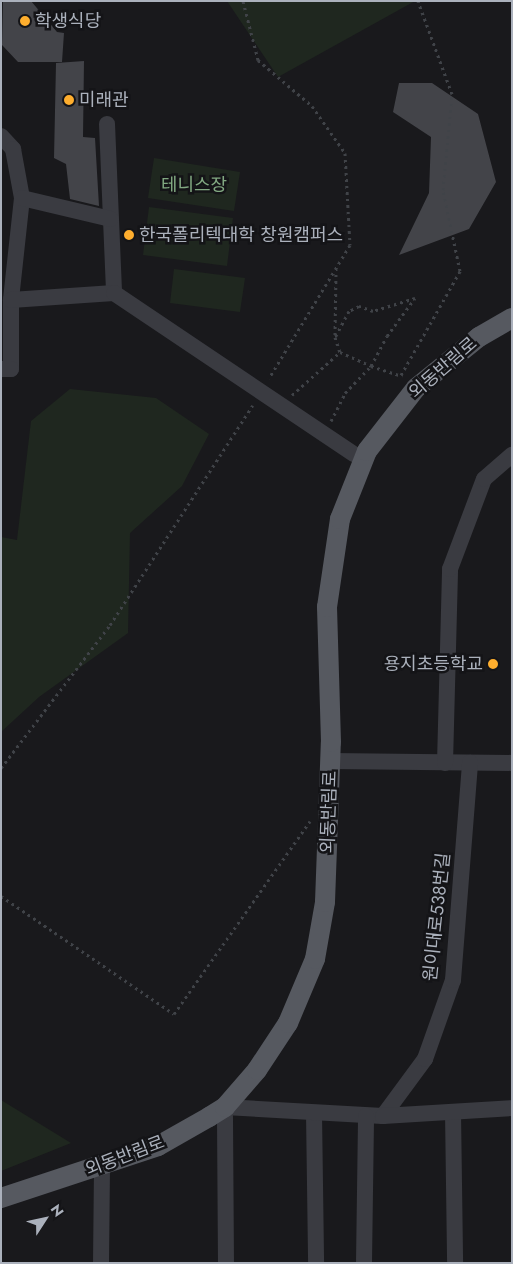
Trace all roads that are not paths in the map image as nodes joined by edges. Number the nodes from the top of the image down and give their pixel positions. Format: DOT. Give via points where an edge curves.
graph roads {
  1 [pos="107,124"];
  2 [pos="1,136"];
  3 [pos="22,198"];
  4 [pos="111,219"];
  5 [pos="114,293"];
  6 [pos="12,300"];
  7 [pos="512,318"];
  8 [pos="1,369"];
  9 [pos="354,454"];
  10 [pos="512,456"];
  11 [pos="330,761"];
  12 [pos="445,763"];
  13 [pos="470,763"];
  14 [pos="512,763"];
  15 [pos="225,1107"];
  16 [pos="512,1108"];
  17 [pos="453,1112"];
  18 [pos="314,1113"];
  19 [pos="366,1116"];
  20 [pos="382,1116"];
  21 [pos="102,1166"];
  22 [pos="1,1198"];
  23 [pos="101,1263"];
  24 [pos="226,1263"];
  25 [pos="316,1263"];
  26 [pos="364,1263"];
  27 [pos="455,1263"];
  1 -- 4 [label="street"];
  2 -- 3 [label="street" via="13,149"];
  3 -- 4 [label="street"];
  3 -- 6 [label="street"];
  4 -- 5 [label="street"];
  5 -- 6 [label="street"];
  5 -- 9 [label="street"];
  6 -- 8 [label="street" via="11,369"];
  7 -- 11 [label="main road, 외동반림로" via="479,336 416,388 368,451 340,519 327,607"];
  10 -- 12 [label="street" via="484,479 450,569"];
  11 -- 12 [label="street"];
  11 -- 15 [label="main road, 외동반림로" via="325,902 315,959 288,1023 258,1070"];
  12 -- 13 [label="street"];
  13 -- 14 [label="street"];
  13 -- 20 [label="street, 원이대로538번길" via="453,980 425,1059"];
  15 -- 18 [label="street"];
  15 -- 21 [label="main road, 외동반림로" via="158,1146"];
  15 -- 24 [label="street"];
  16 -- 17 [label="street"];
  17 -- 20 [label="street"];
  17 -- 27 [label="street"];
  18 -- 19 [label="street"];
  18 -- 25 [label="street"];
  19 -- 20 [label="street"];
  19 -- 26 [label="street"];
  21 -- 22 [label="main road, 외동반림로"];
  21 -- 23 [label="street"];
}
